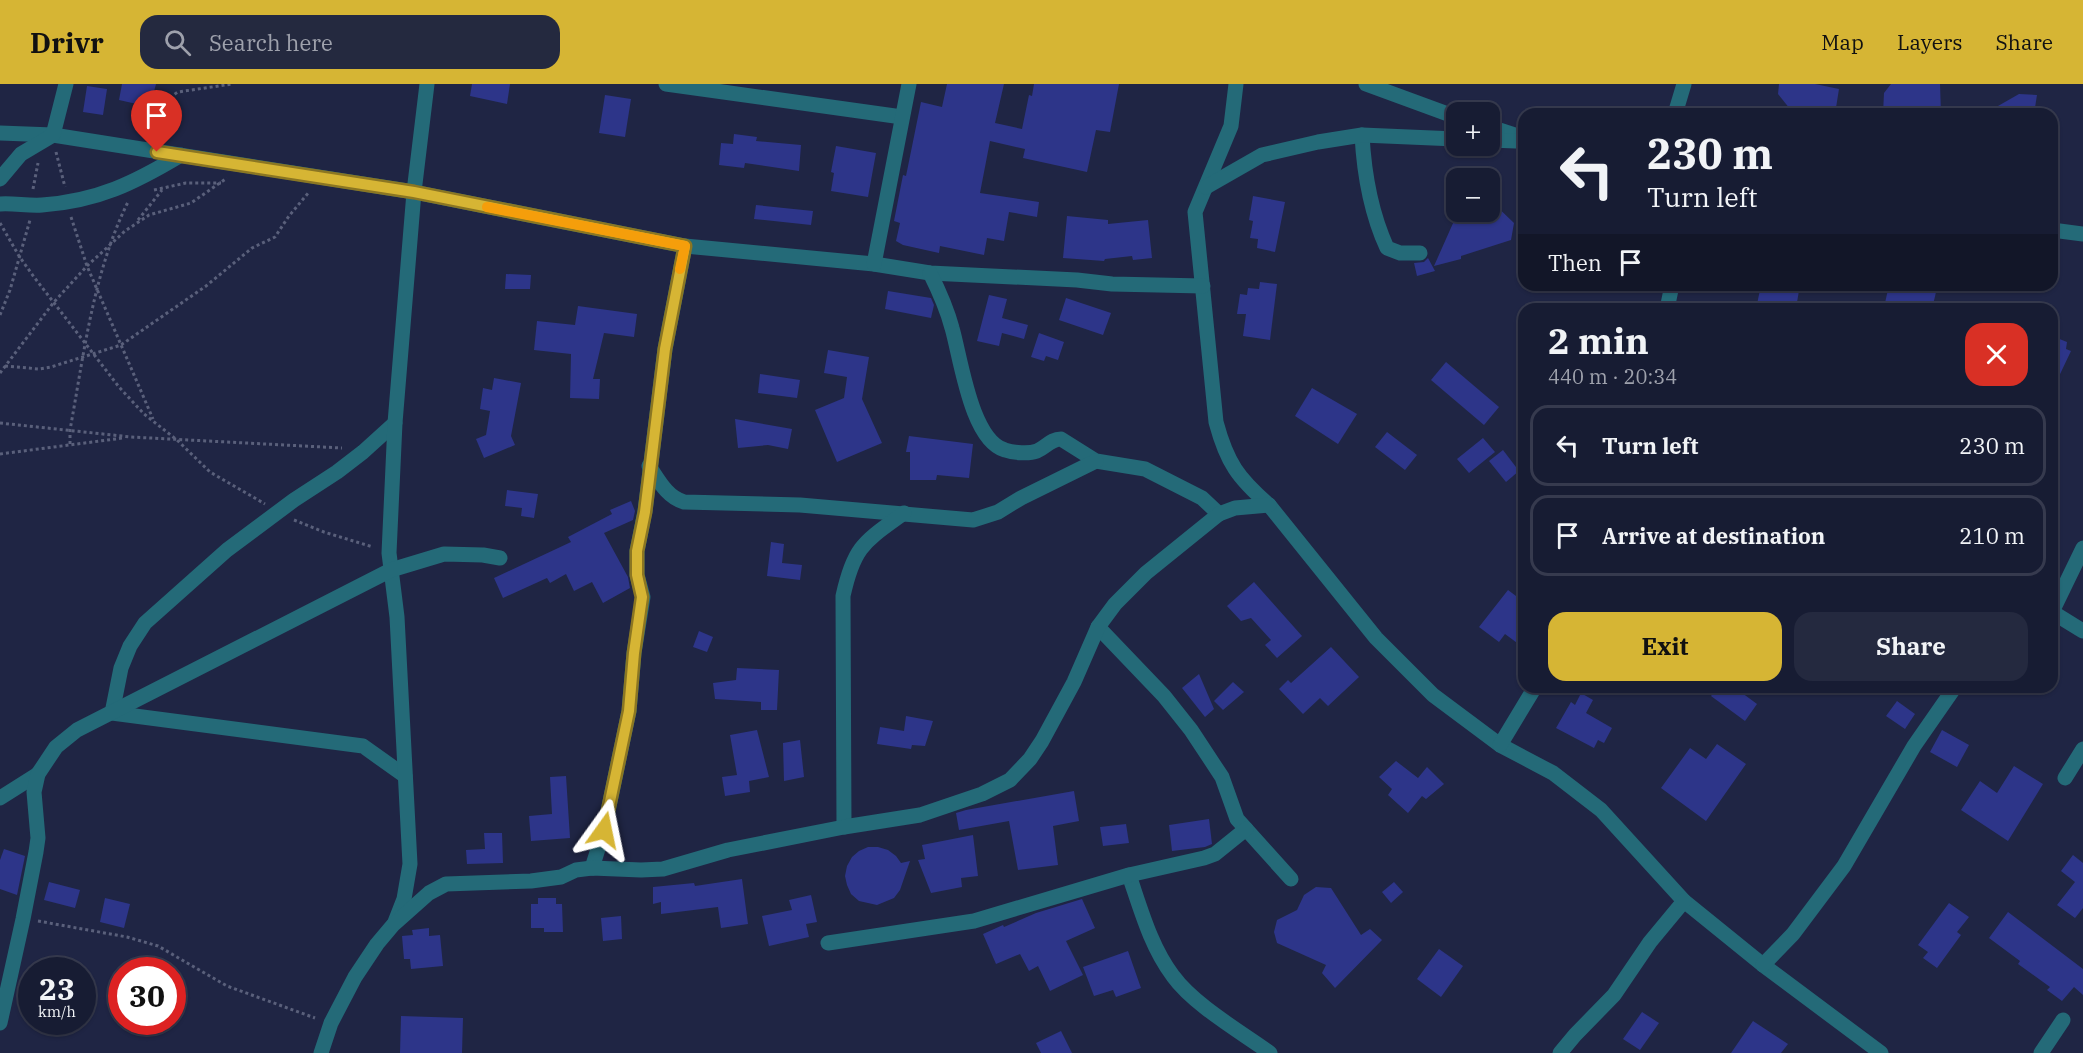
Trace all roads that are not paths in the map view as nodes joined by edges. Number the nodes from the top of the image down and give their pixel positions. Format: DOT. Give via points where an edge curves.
graph roads {
  1 [pos="66,84"];
  2 [pos="427,84"];
  3 [pos="666,84"];
  4 [pos="909,84"];
  5 [pos="1236,84"];
  6 [pos="1366,84"];
  7 [pos="1684,84"];
  8 [pos="738,89"];
  9 [pos="1677,108"];
  10 [pos="1446,113"];
  11 [pos="902,117"];
  12 [pos="1500,131"];
  13 [pos="0,133"];
  14 [pos="1362,135"];
  15 [pos="50,137"];
  16 [pos="1518,138"];
  17 [pos="1446,139"];
  18 [pos="1500,140"];
  19 [pos="1518,140"];
  20 [pos="181,155"];
  21 [pos="0,179"];
  22 [pos="1206,187"];
  23 [pos="414,192"];
  24 [pos="0,204"];
  25 [pos="2058,231"];
  26 [pos="2083,234"];
  27 [pos="685,246"];
  28 [pos="1420,253"];
  29 [pos="874,264"];
  30 [pos="930,273"];
  31 [pos="1203,286"];
  32 [pos="395,423"];
  33 [pos="1096,461"];
  34 [pos="649,466"];
  35 [pos="1269,506"];
  36 [pos="904,513"];
  37 [pos="1219,514"];
  38 [pos="2083,548"];
  39 [pos="500,558"];
  40 [pos="391,570"];
  41 [pos="2058,600"];
  42 [pos="2058,616"];
  43 [pos="1098,627"];
  44 [pos="2083,631"];
  45 [pos="1531,693"];
  46 [pos="1951,693"];
  47 [pos="112,713"];
  48 [pos="1500,745"];
  49 [pos="2083,749"];
  50 [pos="38,774"];
  51 [pos="405,776"];
  52 [pos="2065,778"];
  53 [pos="0,798"];
  54 [pos="844,827"];
  55 [pos="1246,829"];
  56 [pos="592,868"];
  57 [pos="1129,875"];
  58 [pos="1291,879"];
  59 [pos="1684,901"];
  60 [pos="393,925"];
  61 [pos="828,943"];
  62 [pos="1763,964"];
  63 [pos="2063,1020"];
  64 [pos="0,1023"];
  65 [pos="321,1053"];
  66 [pos="1270,1053"];
  67 [pos="1560,1053"];
  68 [pos="1881,1053"];
  69 [pos="2041,1053"];
  1 -- 15 [label="street"];
  2 -- 23 [label="street"];
  3 -- 8 [label="street"];
  4 -- 11 [label="street"];
  5 -- 22 [label="street" via="1231,126"];
  6 -- 10 [label="street"];
  7 -- 9 [label="street"];
  8 -- 11 [label="street"];
  11 -- 29 [label="street"];
  12 -- 16 [label="street"];
  13 -- 15 [label="street"];
  14 -- 17 [label="street"];
  14 -- 22 [label="street" via="1262,155"];
  14 -- 28 [label="street" via="1371,201 1387,248"];
  15 -- 20 [label="street"];
  15 -- 21 [label="street" via="21,154"];
  18 -- 19 [label="street"];
  20 -- 23 [label="street"];
  20 -- 24 [label="street" via="139,180 92,198 32,205"];
  22 -- 31 [label="street" via="1195,212"];
  23 -- 27 [label="street"];
  23 -- 32 [label="street"];
  25 -- 26 [label="street"];
  27 -- 29 [label="street"];
  27 -- 34 [label="street" via="665,349"];
  29 -- 30 [label="street"];
  30 -- 31 [label="street"];
  30 -- 33 [label="street" via="944,303 976,419 989,438 1004,450 1023,453 1061,439"];
  31 -- 35 [label="street" via="1216,422 1222,444 1233,470"];
  32 -- 40 [label="street"];
  32 -- 47 [label="street" via="337,472 227,550 145,623 121,668"];
  33 -- 36 [label="street" via="982,518"];
  33 -- 37 [label="street" via="1145,469 1202,498"];
  34 -- 36 [label="street" via="674,500 684,502"];
  34 -- 56 [label="street" via="636,558 642,597 629,711"];
  35 -- 37 [label="street" via="1235,508"];
  35 -- 48 [label="street" via="1376,638 1433,695"];
  36 -- 54 [label="street" via="864,543 854,557 843,596"];
  37 -- 43 [label="street" via="1146,573"];
  38 -- 41 [label="street"];
  39 -- 40 [label="street" via="444,554"];
  40 -- 47 [label="street"];
  40 -- 51 [label="street"];
  42 -- 44 [label="street"];
  43 -- 54 [label="street" via="1074,682 1041,741 1011,780 920,815"];
  43 -- 55 [label="street" via="1191,730 1222,777 1237,819"];
  45 -- 48 [label="street"];
  46 -- 62 [label="street" via="1914,746 1844,866 1799,926"];
  47 -- 50 [label="street" via="63,741"];
  47 -- 51 [label="street" via="363,747"];
  48 -- 59 [label="street" via="1553,773 1601,810"];
  49 -- 52 [label="street"];
  50 -- 53 [label="street"];
  50 -- 64 [label="street" via="34,792 38,838"];
  51 -- 60 [label="street" via="410,864 404,899"];
  54 -- 56 [label="street" via="728,850 663,869"];
  55 -- 57 [label="street" via="1215,854"];
  55 -- 58 [label="street"];
  56 -- 60 [label="street" via="531,881 446,884 429,892"];
  57 -- 61 [label="street" via="974,921"];
  57 -- 66 [label="street" via="1154,943 1173,976 1192,996"];
  59 -- 62 [label="street"];
  59 -- 67 [label="street" via="1614,995"];
  60 -- 65 [label="street" via="365,961 331,1023"];
  62 -- 68 [label="street"];
  63 -- 69 [label="street"];
}
